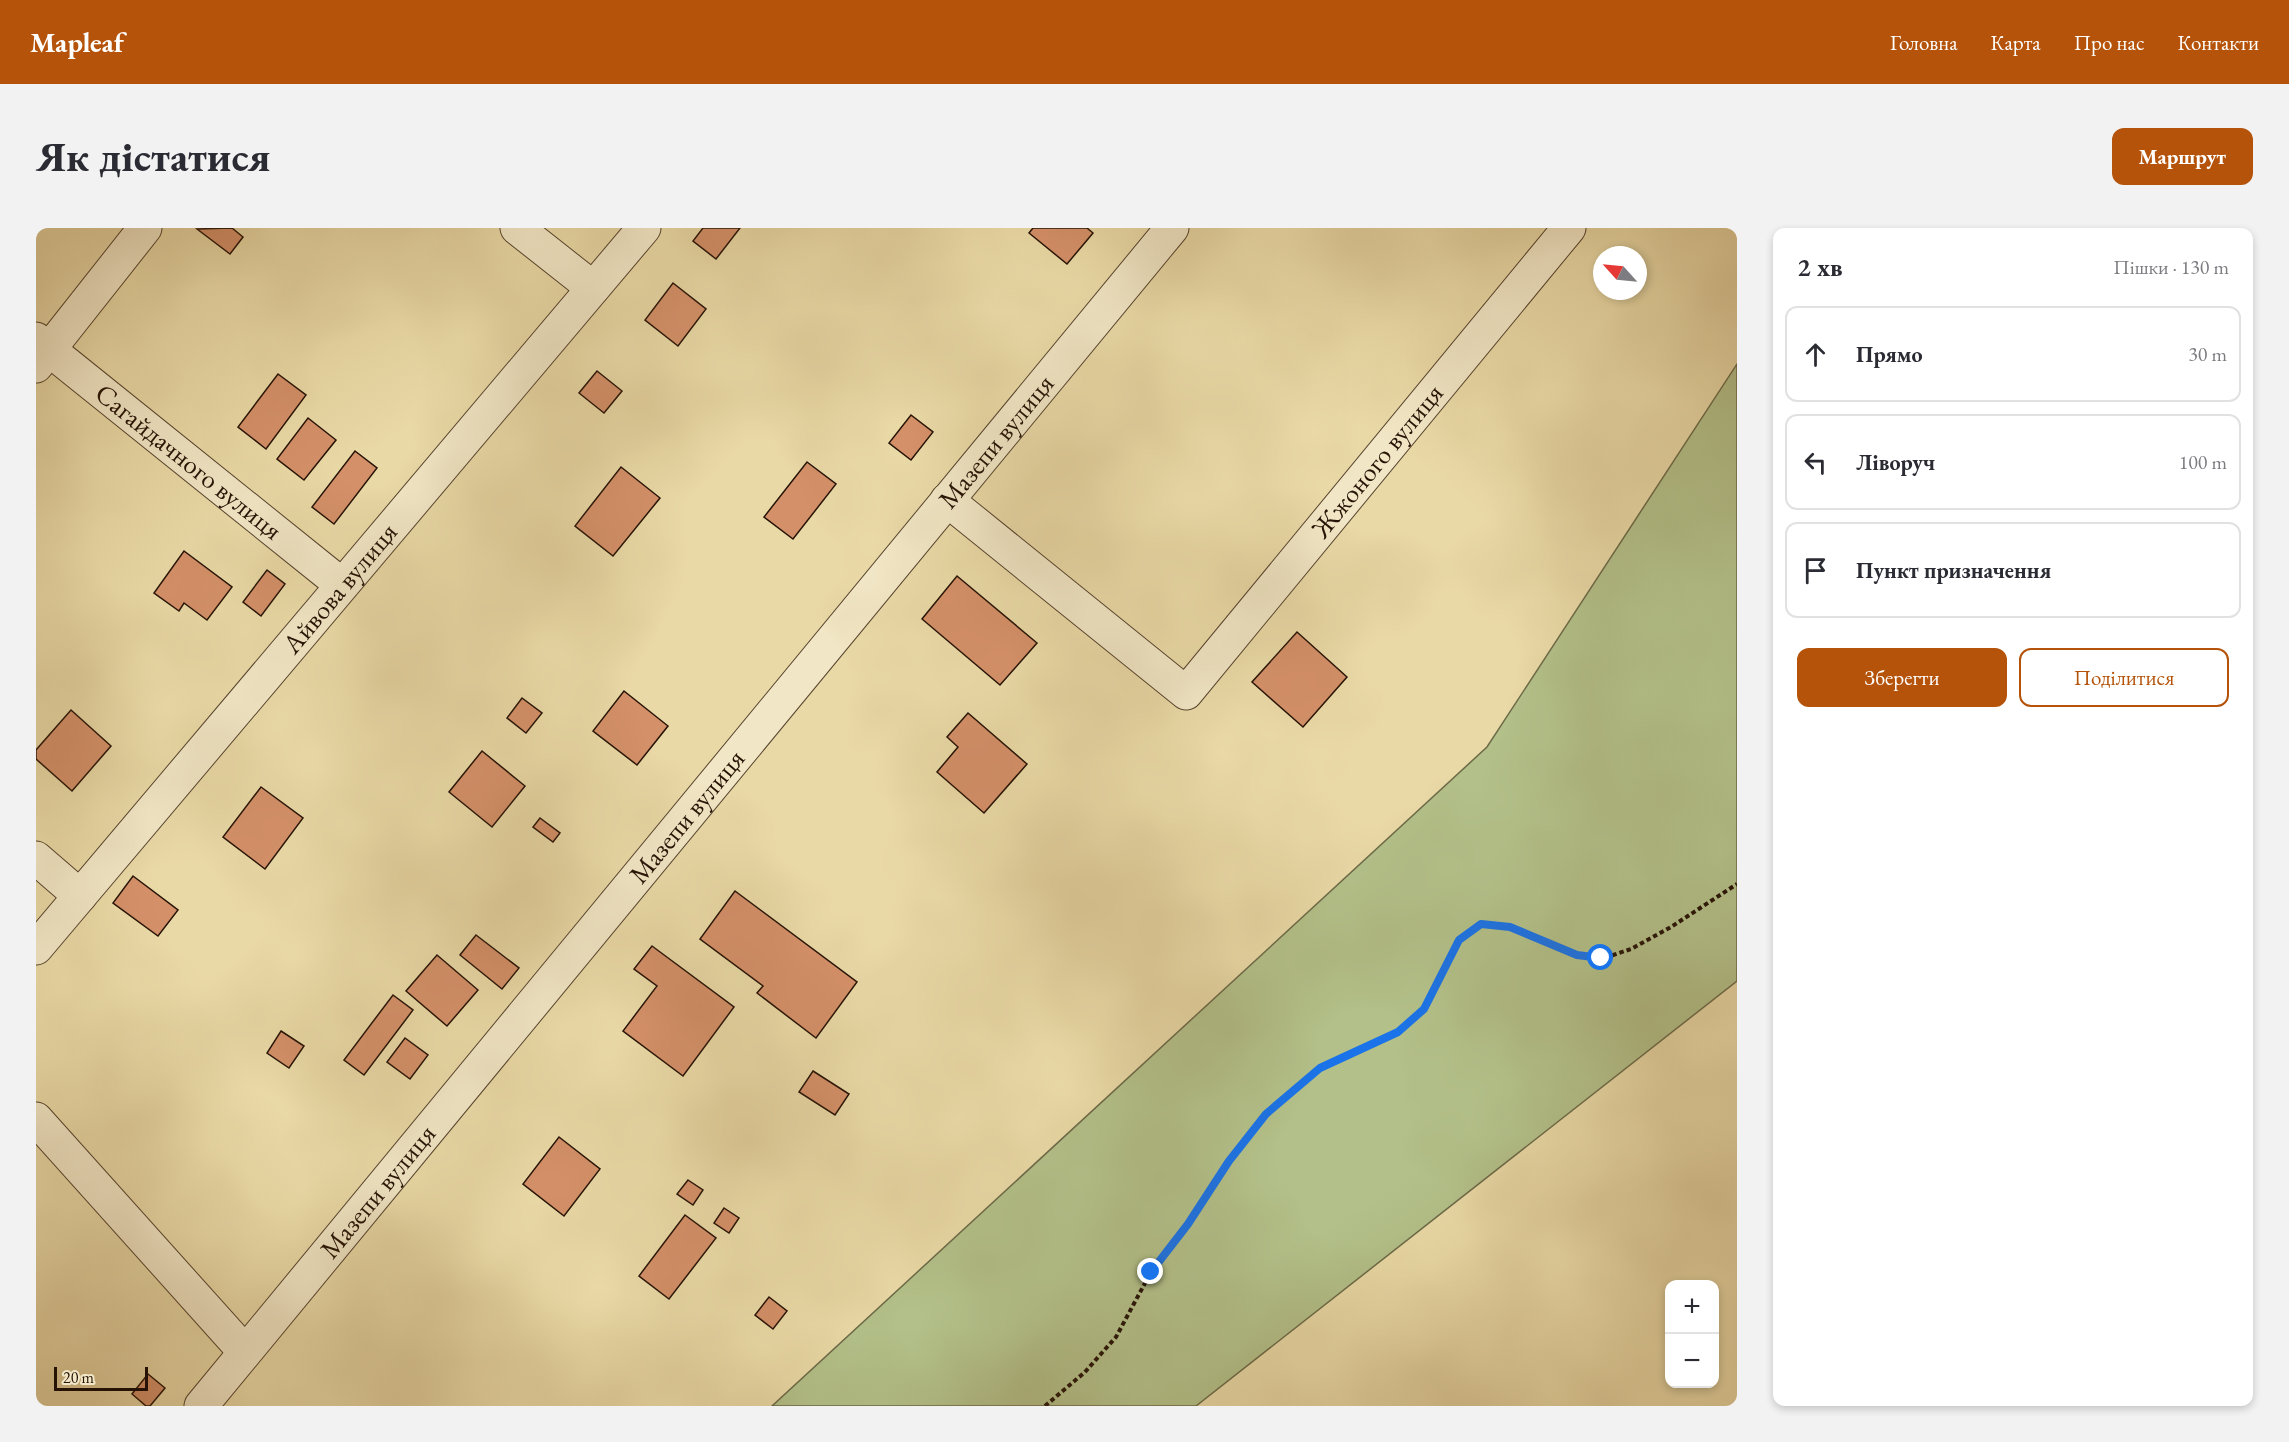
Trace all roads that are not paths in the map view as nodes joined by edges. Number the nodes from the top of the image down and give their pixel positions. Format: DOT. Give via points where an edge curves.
graph roads {
  1 [pos="145,228"];
  2 [pos="517,228"];
  3 [pos="644,228"];
  4 [pos="1172,228"];
  5 [pos="1569,228"];
  6 [pos="593,288"];
  7 [pos="41,352"];
  8 [pos="947,500"];
  9 [pos="342,585"];
  10 [pos="36,858"];
  11 [pos="80,896"];
  12 [pos="36,948"];
  13 [pos="36,1119"];
  14 [pos="245,1352"];
  15 [pos="201,1406"];
  1 -- 7 [label="street"];
  2 -- 6 [label="street"];
  3 -- 6 [label="street, Айвова вулиця"];
  4 -- 8 [label="street, Мазепи вулиця"];
  5 -- 8 [label="street, Жжоного вулиця" via="1186,693"];
  6 -- 9 [label="street, Айвова вулиця"];
  7 -- 9 [label="street, Сагайдачного вулиця"];
  8 -- 14 [label="street, Мазепи вулиця"];
  9 -- 11 [label="street, Айвова вулиця"];
  10 -- 11 [label="street"];
  11 -- 12 [label="street, Айвова вулиця"];
  13 -- 14 [label="street"];
  14 -- 15 [label="street, Мазепи вулиця"];
}
